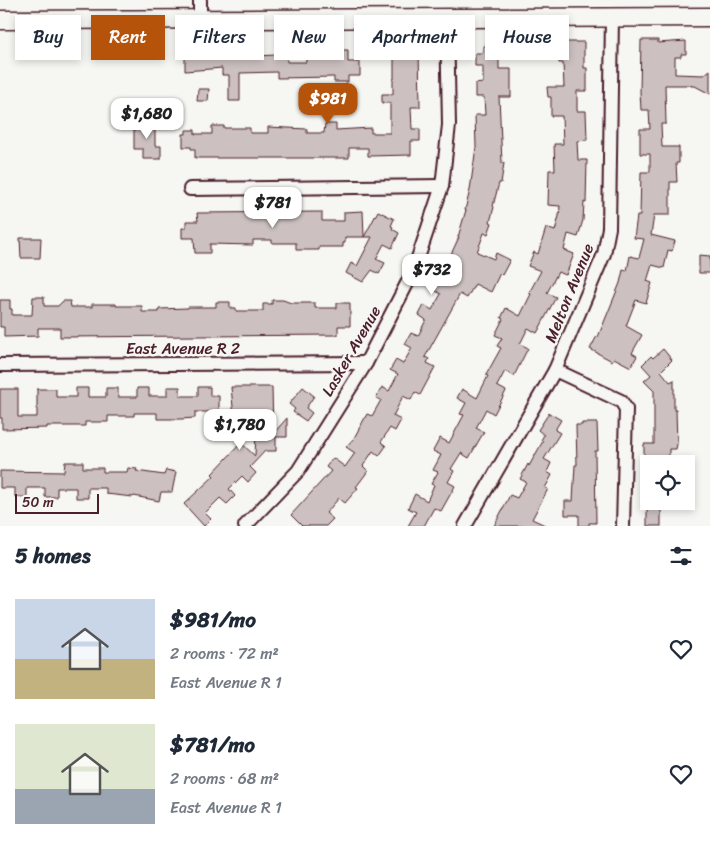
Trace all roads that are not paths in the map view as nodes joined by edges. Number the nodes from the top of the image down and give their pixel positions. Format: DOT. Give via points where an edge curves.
graph roads {
  1 [pos="200,0"];
  2 [pos="200,15"];
  3 [pos="612,17"];
  4 [pos="710,17"];
  5 [pos="354,19"];
  6 [pos="475,19"];
  7 [pos="0,20"];
  8 [pos="175,20"];
  9 [pos="264,20"];
  10 [pos="448,60"];
  11 [pos="442,186"];
  12 [pos="190,189"];
  13 [pos="366,363"];
  14 [pos="0,365"];
  15 [pos="555,370"];
  16 [pos="245,526"];
  17 [pos="465,526"];
  18 [pos="624,526"];
  1 -- 2 [label="street"];
  3 -- 4 [label="main road"];
  3 -- 6 [label="main road"];
  3 -- 15 [label="street, Melton Avenue" via="609,228 604,254"];
  5 -- 9 [label="main road"];
  7 -- 8 [label="main road"];
  10 -- 11 [label="street, Lasker Avenue" via="449,124"];
  11 -- 12 [label="street"];
  11 -- 13 [label="street, Lasker Avenue" via="414,270"];
  13 -- 14 [label="street, East Avenue R 2"];
  13 -- 16 [label="street, Lasker Avenue" via="298,471"];
  15 -- 17 [label="street, Melton Avenue"];
  15 -- 18 [label="street" via="621,401 626,410"];
}
